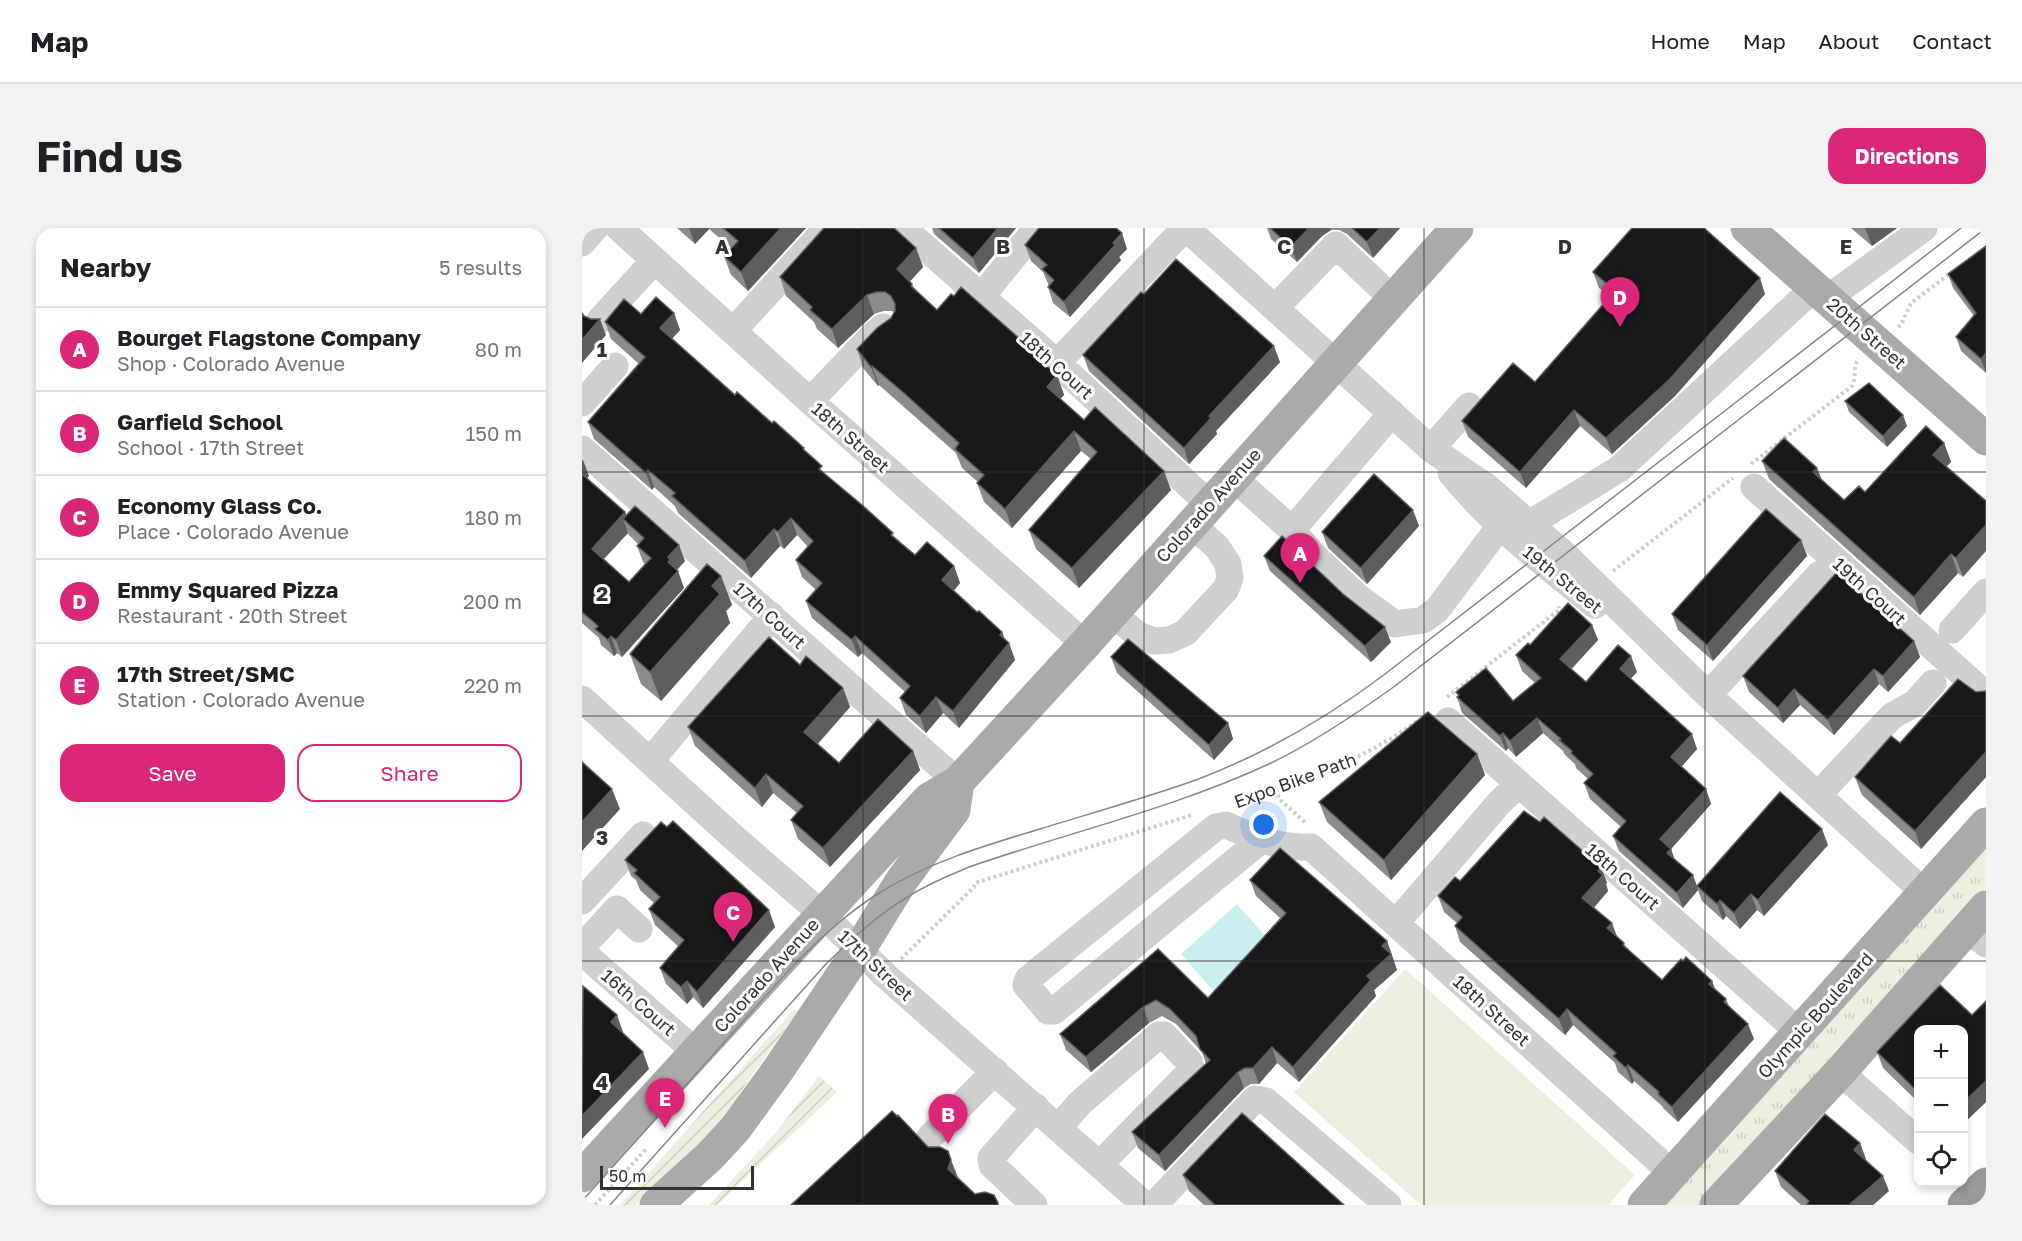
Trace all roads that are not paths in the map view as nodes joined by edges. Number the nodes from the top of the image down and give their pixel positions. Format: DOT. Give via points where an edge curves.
graph roads {
  1 [pos="595,228"];
  2 [pos="619,228"];
  3 [pos="827,228"];
  4 [pos="903,228"];
  5 [pos="1037,228"];
  6 [pos="1186,228"];
  7 [pos="1457,228"];
  8 [pos="1747,228"];
  9 [pos="1924,228"];
  10 [pos="582,243"];
  11 [pos="654,261"];
  12 [pos="1822,293"];
  13 [pos="981,297"];
  14 [pos="1393,299"];
  15 [pos="1275,308"];
  16 [pos="600,320"];
  17 [pos="887,327"];
  18 [pos="733,331"];
  19 [pos="1057,363"];
  20 [pos="1335,363"];
  21 [pos="615,366"];
  22 [pos="810,401"];
  23 [pos="582,403"];
  24 [pos="1469,406"];
  25 [pos="1392,413"];
  26 [pos="1986,439"];
  27 [pos="582,449"];
  28 [pos="1431,449"];
  29 [pos="1233,477"];
  30 [pos="1754,487"];
  31 [pos="1200,514"];
  32 [pos="1529,524"];
  33 [pos="1500,526"];
  34 [pos="1292,530"];
  35 [pos="1820,574"];
  36 [pos="1986,592"];
  37 [pos="1112,613"];
  38 [pos="772,616"];
  39 [pos="1952,630"];
  40 [pos="1085,644"];
  41 [pos="1933,683"];
  42 [pos="1986,694"];
  43 [pos="1708,695"];
  44 [pos="582,699"];
  45 [pos="1447,710"];
  46 [pos="651,760"];
  47 [pos="958,782"];
  48 [pos="1519,784"];
  49 [pos="1818,795"];
  50 [pos="1986,824"];
  51 [pos="644,835"];
  52 [pos="1261,840"];
  53 [pos="1925,893"];
  54 [pos="582,901"];
  55 [pos="822,914"];
  56 [pos="1396,923"];
  57 [pos="1980,926"];
  58 [pos="639,928"];
  59 [pos="582,947"];
  60 [pos="859,950"];
  61 [pos="582,952"];
  62 [pos="1799,1032"];
  63 [pos="696,1052"];
  64 [pos="995,1071"];
  65 [pos="1839,1072"];
  66 [pos="1036,1107"];
  67 [pos="1059,1127"];
  68 [pos="930,1137"];
  69 [pos="1914,1138"];
  70 [pos="1100,1164"];
  71 [pos="1672,1173"];
  72 [pos="582,1176"];
  73 [pos="1986,1184"];
  74 [pos="656,1205"];
  75 [pos="1034,1205"];
  76 [pos="1145,1205"];
  77 [pos="1154,1205"];
  78 [pos="1388,1205"];
  79 [pos="1644,1205"];
  80 [pos="1716,1205"];
  81 [pos="1964,1205"];
  1 -- 10 [label="street"];
  2 -- 11 [label="street, 18th Street"];
  3 -- 18 [label="street"];
  4 -- 13 [label="street, 18th Court"];
  5 -- 13 [label="street"];
  6 -- 15 [label="street, 19th Street"];
  6 -- 19 [label="street"];
  7 -- 14 [label="main road, Colorado Avenue"];
  8 -- 12 [label="main road, 20th Street"];
  9 -- 12 [label="street"];
  11 -- 16 [label="street"];
  11 -- 18 [label="street, 18th Street"];
  12 -- 26 [label="main road, 20th Street"];
  12 -- 32 [label="street" via="1619,469"];
  13 -- 19 [label="street, 18th Court"];
  14 -- 15 [label="street" via="1336,244"];
  14 -- 20 [label="main road, Colorado Avenue"];
  15 -- 20 [label="street, 19th Street"];
  17 -- 22 [label="street" via="873,335"];
  18 -- 22 [label="street, 18th Street"];
  19 -- 31 [label="street, 18th Court"];
  20 -- 25 [label="street, 19th Street"];
  20 -- 29 [label="main road, Colorado Avenue"];
  21 -- 23 [label="street"];
  22 -- 40 [label="street, 18th Street"];
  24 -- 28 [label="street"];
  25 -- 28 [label="street, 19th Street"];
  25 -- 34 [label="street"];
  27 -- 38 [label="street, 17th Court"];
  28 -- 32 [label="street, 19th Street" via="1487,488"];
  28 -- 33 [label="street, 19th Street"];
  29 -- 31 [label="main road, Colorado Avenue"];
  29 -- 34 [label="street"];
  30 -- 42 [label="street, 19th Court"];
  31 -- 37 [label="main road, Colorado Avenue"];
  31 -- 37 [label="street, 18th Court" via="1228,564 1230,578 1226,589 1185,633 1169,640 1154,641 1138,635"];
  32 -- 43 [label="street, 19th Street"];
  33 -- 34 [label="street" via="1437,610 1423,620 1395,624 1350,590"];
  33 -- 43 [label="street, 19th Street"];
  35 -- 43 [label="street"];
  36 -- 39 [label="street"];
  37 -- 40 [label="main road, Colorado Avenue"];
  38 -- 46 [label="street"];
  38 -- 47 [label="street, 17th Court"];
  40 -- 47 [label="main road, Colorado Avenue"];
  41 -- 49 [label="street" via="1915,703 1892,716"];
  43 -- 49 [label="street, 19th Street"];
  44 -- 46 [label="street, 17th Street"];
  45 -- 48 [label="street, 18th Court"];
  46 -- 55 [label="street, 17th Street"];
  47 -- 55 [label="main road, Colorado Avenue" via="929,799"];
  47 -- 60 [label="main road" via="954,810 902,880"];
  48 -- 56 [label="street"];
  48 -- 62 [label="street, 18th Court"];
  49 -- 53 [label="street, 19th Street"];
  50 -- 53 [label="main road, Olympic Boulevard"];
  51 -- 54 [label="street"];
  52 -- 52 [label="street" via="1226,825 1216,827 1028,980 1026,986 1048,1011 1054,1011"];
  52 -- 56 [label="street, 18th Street" via="1311,847"];
  53 -- 62 [label="main road, Olympic Boulevard"];
  55 -- 60 [label="street, 17th Street"];
  55 -- 63 [label="main road, Colorado Avenue"];
  56 -- 71 [label="street, 18th Street"];
  57 -- 65 [label="main road"];
  58 -- 59 [label="street" via="617,909"];
  60 -- 64 [label="street, 17th Street"];
  60 -- 74 [label="main road" via="735,1129"];
  61 -- 63 [label="street, 16th Court"];
  62 -- 71 [label="main road, Olympic Boulevard"];
  63 -- 72 [label="main road, Colorado Avenue"];
  64 -- 66 [label="street, 17th Street"];
  64 -- 68 [label="street"];
  65 -- 69 [label="street"];
  65 -- 80 [label="main road"];
  66 -- 67 [label="street, 17th Street"];
  66 -- 75 [label="street" via="991,1158 992,1165"];
  67 -- 70 [label="street, 17th Street"];
  67 -- 70 [label="street" via="1089,1095 1159,1035 1164,1035 1190,1063 1191,1071"];
  70 -- 76 [label="street, 17th Street"];
  71 -- 79 [label="main road, Olympic Boulevard"];
  73 -- 81 [label="highway"];
  77 -- 78 [label="street" via="1255,1100 1266,1101"];
}
